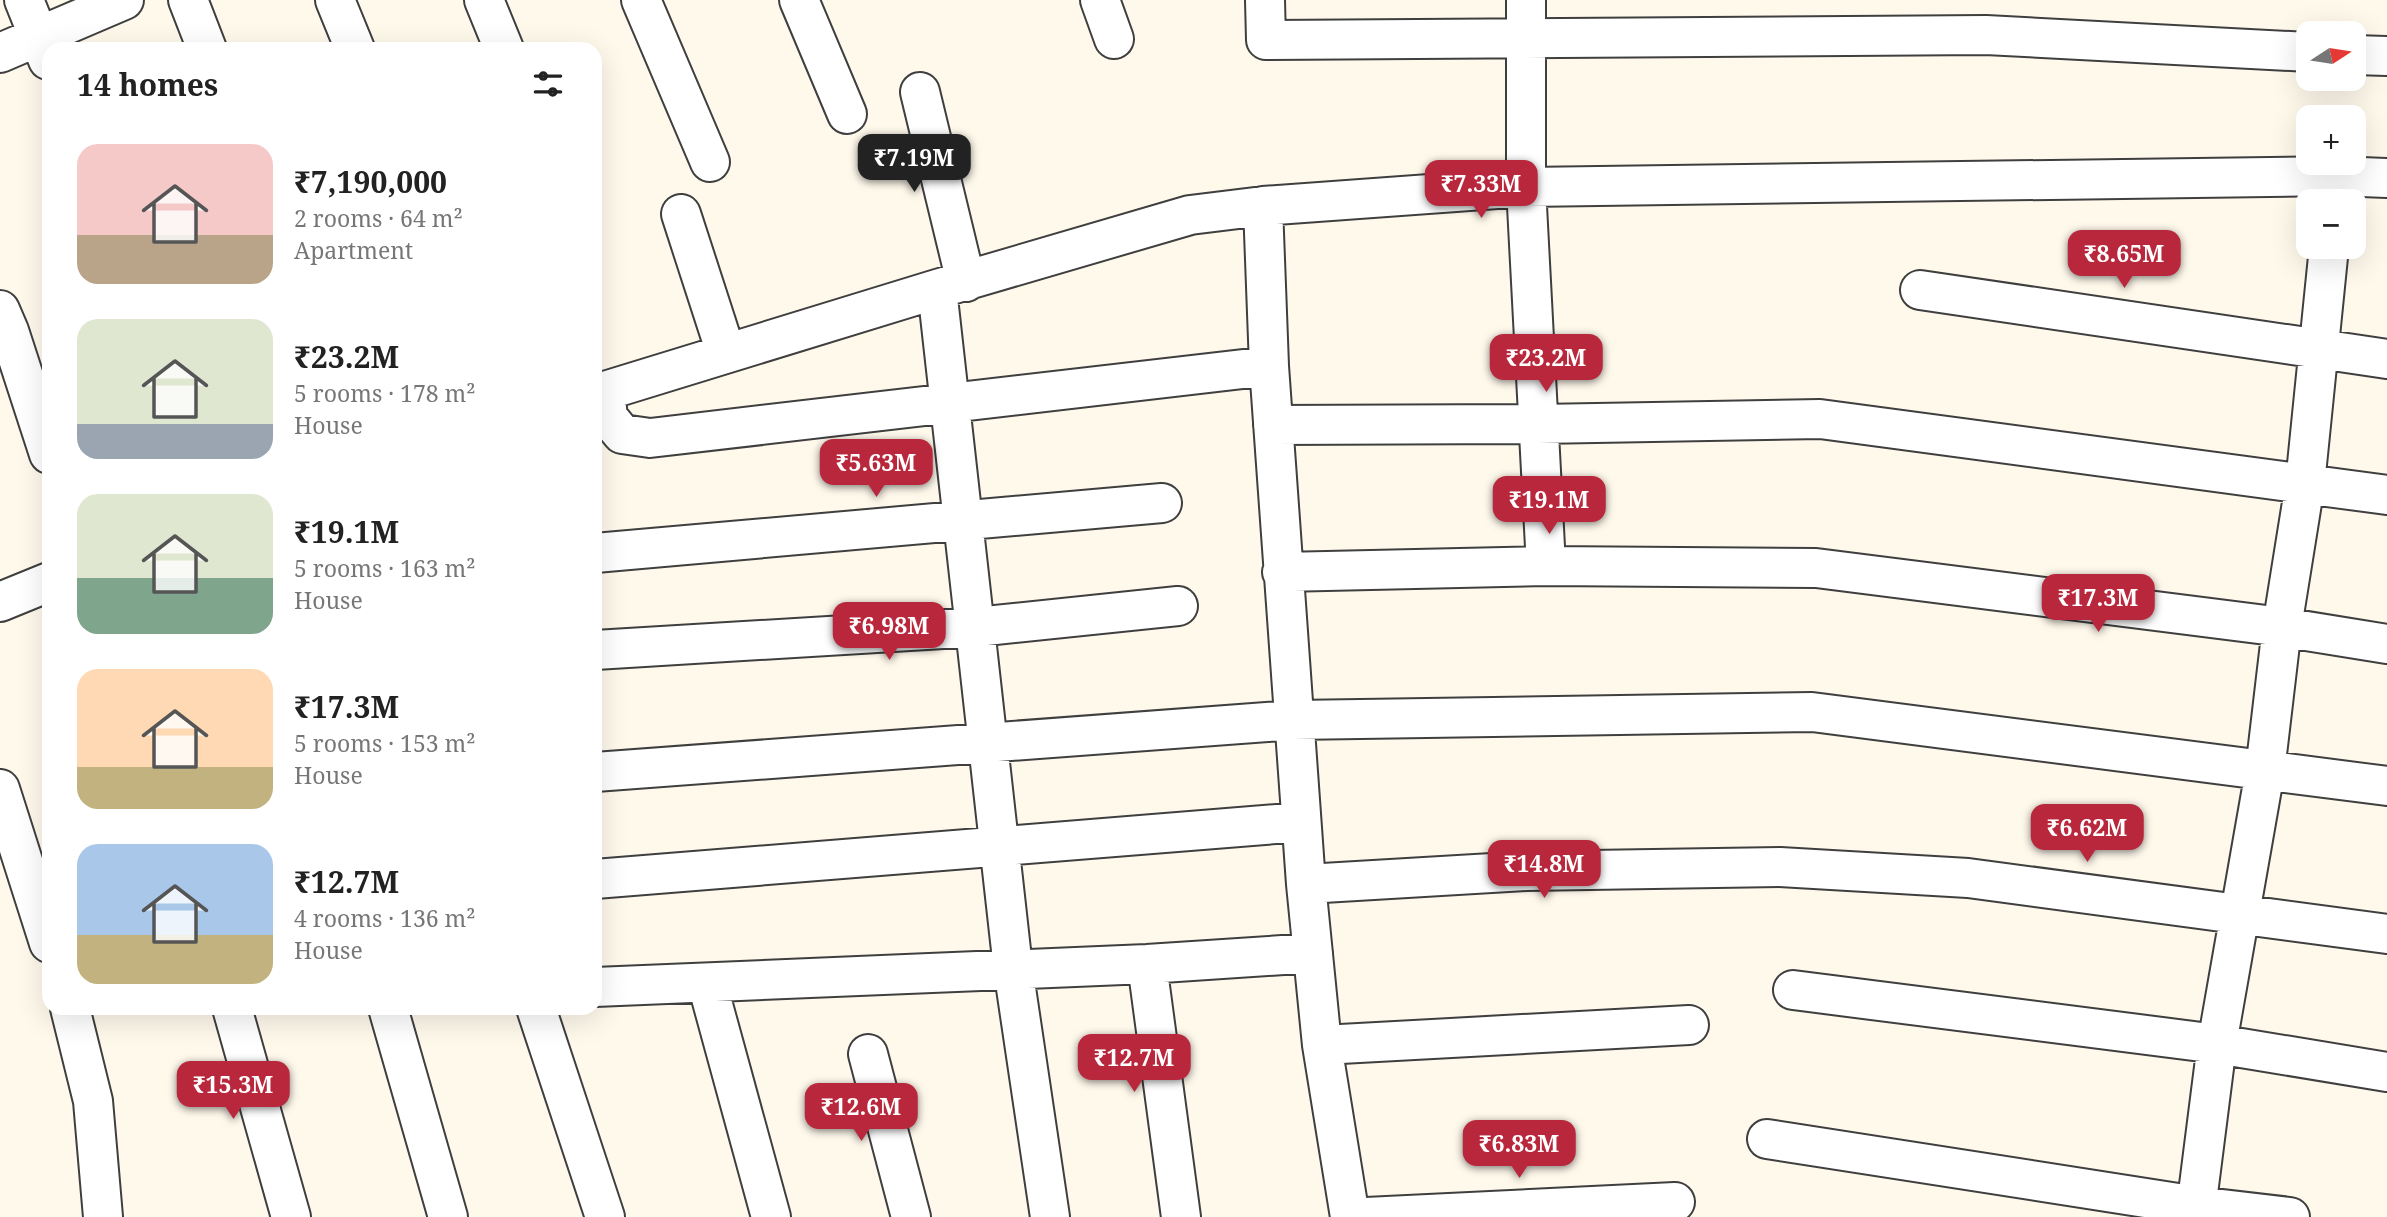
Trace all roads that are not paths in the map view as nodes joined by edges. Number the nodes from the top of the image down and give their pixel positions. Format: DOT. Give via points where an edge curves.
graph roads {
  1 [pos="24,0"];
  2 [pos="124,0"];
  3 [pos="188,0"];
  4 [pos="335,0"];
  5 [pos="484,0"];
  6 [pos="641,0"];
  7 [pos="799,0"];
  8 [pos="1100,0"];
  9 [pos="1265,0"];
  10 [pos="1526,0"];
  11 [pos="1114,39"];
  12 [pos="1526,40"];
  13 [pos="55,42"];
  14 [pos="204,42"];
  15 [pos="352,42"];
  16 [pos="501,42"];
  17 [pos="42,44"];
  18 [pos="42,49"];
  19 [pos="2296,51"];
  20 [pos="0,53"];
  21 [pos="2366,55"];
  22 [pos="2387,56"];
  23 [pos="920,92"];
  24 [pos="847,114"];
  25 [pos="710,162"];
  26 [pos="2387,178"];
  27 [pos="1526,187"];
  28 [pos="2335,189"];
  29 [pos="1262,206"];
  30 [pos="681,214"];
  31 [pos="2328,259"];
  32 [pos="951,285"];
  33 [pos="1920,290"];
  34 [pos="0,310"];
  35 [pos="2319,349"];
  36 [pos="726,354"];
  37 [pos="2387,359"];
  38 [pos="1269,366"];
  39 [pos="602,391"];
  40 [pos="602,398"];
  41 [pos="950,403"];
  42 [pos="1539,424"];
  43 [pos="1273,425"];
  44 [pos="42,432"];
  45 [pos="2305,484"];
  46 [pos="2387,495"];
  47 [pos="1162,503"];
  48 [pos="964,521"];
  49 [pos="602,552"];
  50 [pos="1546,566"];
  51 [pos="1282,572"];
  52 [pos="42,585"];
  53 [pos="0,602"];
  54 [pos="1178,606"];
  55 [pos="2282,627"];
  56 [pos="975,628"];
  57 [pos="2387,643"];
  58 [pos="602,650"];
  59 [pos="1294,720"];
  60 [pos="988,743"];
  61 [pos="602,771"];
  62 [pos="2265,771"];
  63 [pos="2387,786"];
  64 [pos="0,789"];
  65 [pos="1301,822"];
  66 [pos="1000,846"];
  67 [pos="602,878"];
  68 [pos="1306,884"];
  69 [pos="2241,915"];
  70 [pos="42,921"];
  71 [pos="2387,934"];
  72 [pos="1313,953"];
  73 [pos="1147,964"];
  74 [pos="1013,968"];
  75 [pos="707,983"];
  76 [pos="602,987"];
  77 [pos="1793,989"];
  78 [pos="72,1015"];
  79 [pos="234,1015"];
  80 [pos="390,1015"];
  81 [pos="538,1015"];
  82 [pos="1689,1026"];
  83 [pos="2217,1044"];
  84 [pos="1322,1045"];
  85 [pos="869,1054"];
  86 [pos="2387,1072"];
  87 [pos="1767,1139"];
  88 [pos="1675,1202"];
  89 [pos="2196,1211"];
  90 [pos="103,1217"];
  91 [pos="291,1217"];
  92 [pos="448,1217"];
  93 [pos="606,1217"];
  94 [pos="771,1217"];
  95 [pos="911,1217"];
  96 [pos="1050,1217"];
  97 [pos="1181,1217"];
  98 [pos="1350,1217"];
  99 [pos="1366,1217"];
  100 [pos="2290,1217"];
  1 -- 17 [label="street"];
  2 -- 13 [label="street"];
  3 -- 14 [label="street"];
  4 -- 15 [label="street"];
  5 -- 16 [label="street"];
  6 -- 25 [label="street"];
  7 -- 24 [label="street"];
  8 -- 11 [label="street"];
  9 -- 12 [label="street" via="1266,40"];
  10 -- 12 [label="street"];
  12 -- 19 [label="street" via="1986,35"];
  12 -- 27 [label="street"];
  18 -- 20 [label="street"];
  21 -- 22 [label="street"];
  23 -- 32 [label="street"];
  26 -- 28 [label="street"];
  27 -- 28 [label="street"];
  27 -- 29 [label="street"];
  27 -- 42 [label="street"];
  29 -- 32 [label="street" via="1190,215"];
  29 -- 38 [label="street"];
  30 -- 36 [label="street"];
  31 -- 35 [label="street"];
  32 -- 36 [label="street"];
  32 -- 41 [label="street"];
  33 -- 35 [label="street"];
  34 -- 44 [label="street"];
  35 -- 37 [label="street"];
  35 -- 45 [label="street"];
  36 -- 39 [label="street"];
  38 -- 41 [label="street"];
  38 -- 43 [label="street"];
  40 -- 41 [label="street" via="608,417 622,434 650,438"];
  41 -- 48 [label="street"];
  42 -- 43 [label="street"];
  42 -- 45 [label="street" via="1820,419"];
  42 -- 50 [label="street"];
  43 -- 51 [label="street"];
  45 -- 46 [label="street"];
  45 -- 55 [label="street"];
  47 -- 48 [label="street"];
  48 -- 49 [label="street"];
  48 -- 56 [label="street"];
  50 -- 51 [label="street"];
  50 -- 55 [label="street" via="1816,568"];
  51 -- 59 [label="street"];
  52 -- 53 [label="street"];
  54 -- 56 [label="street"];
  55 -- 57 [label="street"];
  55 -- 62 [label="street"];
  56 -- 58 [label="street"];
  56 -- 60 [label="street"];
  59 -- 60 [label="street"];
  59 -- 62 [label="street" via="1812,712"];
  59 -- 65 [label="street"];
  60 -- 61 [label="street"];
  60 -- 66 [label="street"];
  62 -- 63 [label="street"];
  62 -- 69 [label="street"];
  64 -- 70 [label="street"];
  65 -- 66 [label="street"];
  65 -- 68 [label="street"];
  66 -- 67 [label="street"];
  66 -- 74 [label="street"];
  68 -- 69 [label="street" via="1526,871 1780,867 1968,878"];
  68 -- 72 [label="street"];
  69 -- 71 [label="street"];
  69 -- 83 [label="street"];
  72 -- 73 [label="street"];
  72 -- 84 [label="street"];
  73 -- 74 [label="street"];
  73 -- 97 [label="street"];
  74 -- 75 [label="street"];
  74 -- 96 [label="street"];
  75 -- 76 [label="street"];
  75 -- 94 [label="street"];
  77 -- 83 [label="street"];
  78 -- 90 [label="street" via="93,1101"];
  79 -- 91 [label="street"];
  80 -- 92 [label="street"];
  81 -- 93 [label="street"];
  82 -- 84 [label="street"];
  83 -- 86 [label="street"];
  83 -- 89 [label="street"];
  84 -- 98 [label="street"];
  85 -- 95 [label="street"];
  87 -- 89 [label="street"];
  88 -- 99 [label="street"];
  89 -- 100 [label="street"];
}
